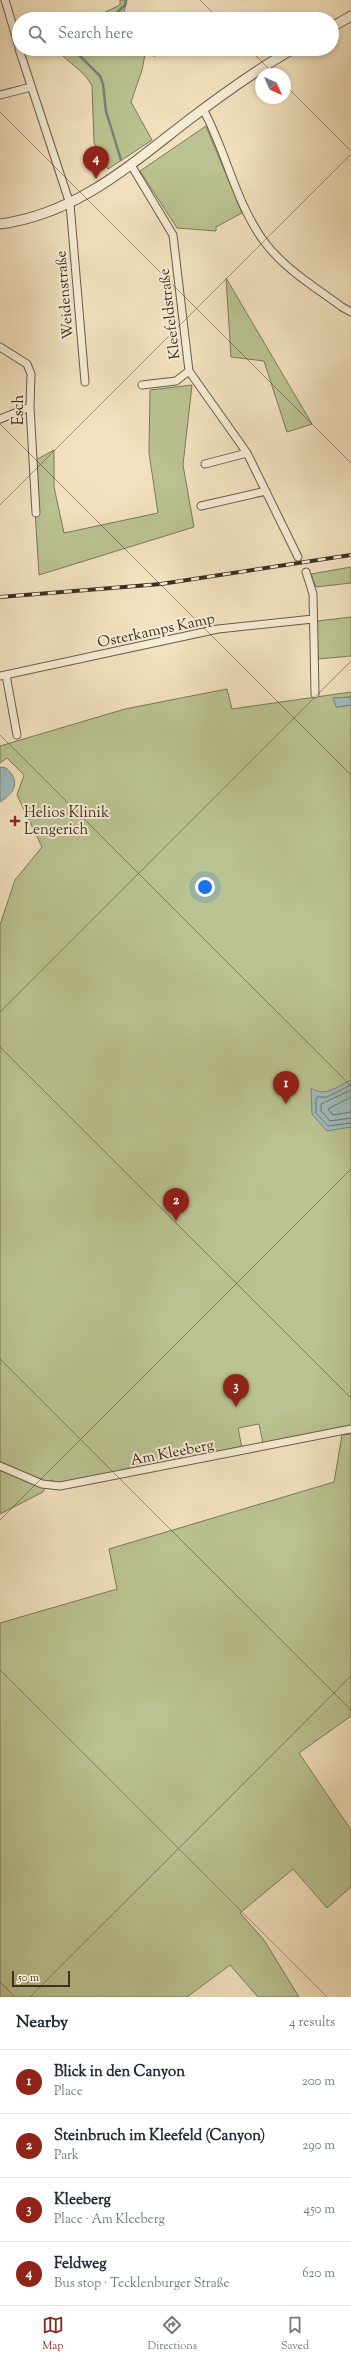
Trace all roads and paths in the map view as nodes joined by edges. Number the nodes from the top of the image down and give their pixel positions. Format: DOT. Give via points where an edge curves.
graph roads {
  1 [pos="5,0"];
  2 [pos="351,16"];
  3 [pos="339,23"];
  4 [pos="12,24"];
  5 [pos="21,56"];
  6 [pos="282,56"];
  7 [pos="31,87"];
  8 [pos="0,95"];
  9 [pos="203,109"];
  10 [pos="131,165"];
  11 [pos="70,204"];
  12 [pos="0,224"];
  13 [pos="351,312"];
  14 [pos="0,347"];
  15 [pos="189,371"];
  16 [pos="85,382"];
  17 [pos="142,385"];
  18 [pos="30,408"];
  19 [pos="0,419"];
  20 [pos="247,453"];
  21 [pos="205,464"];
  22 [pos="266,491"];
  23 [pos="201,506"];
  24 [pos="36,513"];
  25 [pos="298,557"];
  26 [pos="306,572"];
  27 [pos="313,620"];
  28 [pos="3,676"];
  29 [pos="315,694"];
  30 [pos="17,735"];
  31 [pos="351,1429"];
  32 [pos="0,1466"];
  1 -- 4 [label="street, Weidenstraße"];
  2 -- 3 [label="street"];
  5 -- 7 [label="street, Weidenstraße"];
  6 -- 9 [label="street"];
  7 -- 8 [label="street"];
  7 -- 11 [label="street, Weidenstraße"];
  9 -- 10 [label="street"];
  9 -- 13 [label="street" via="247,212 263,240 288,268"];
  10 -- 11 [label="street"];
  10 -- 15 [label="street, Kleefeldstraße" via="173,235"];
  11 -- 12 [label="street" via="32,218"];
  11 -- 16 [label="street, Weidenstraße"];
  14 -- 18 [label="street, Esch" via="27,364 31,374"];
  15 -- 17 [label="street" via="176,381"];
  15 -- 20 [label="street, Kleefeldstraße"];
  18 -- 19 [label="street"];
  18 -- 24 [label="street, Esch"];
  20 -- 21 [label="street"];
  20 -- 22 [label="street, Kleefeldstraße"];
  22 -- 23 [label="street"];
  22 -- 25 [label="street, Kleefeldstraße"];
  26 -- 27 [label="street" via="313,594"];
  27 -- 28 [label="street, Osterkamps Kamp" via="218,629"];
  27 -- 29 [label="street"];
  28 -- 30 [label="street, Osterkamps Kamp"];
  31 -- 32 [label="street, Am Kleeberg" via="60,1486 42,1484"];
}
